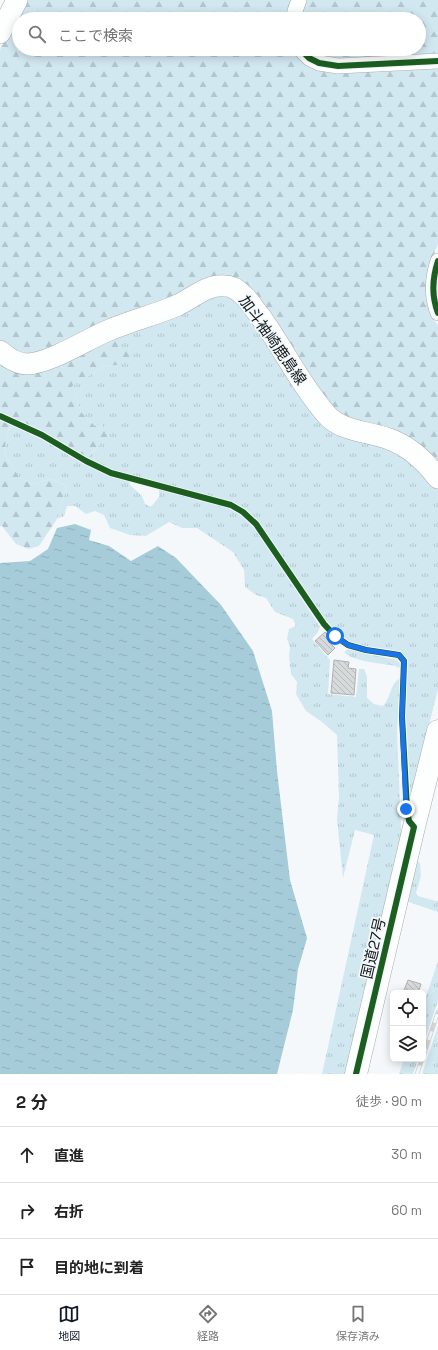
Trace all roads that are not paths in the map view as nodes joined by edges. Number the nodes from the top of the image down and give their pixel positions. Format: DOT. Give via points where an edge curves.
graph roads {
  1 [pos="17,0"];
  2 [pos="299,0"];
  3 [pos="295,12"];
  4 [pos="0,33"];
  5 [pos="307,56"];
  6 [pos="438,61"];
  7 [pos="438,261"];
  8 [pos="438,313"];
  9 [pos="0,351"];
  10 [pos="438,478"];
  11 [pos="438,731"];
  12 [pos="356,1074"];
  1 -- 4 [label="main road"];
  2 -- 3 [label="street"];
  5 -- 6 [label="street" via="319,63 338,66"];
  7 -- 8 [label="street" via="434,272 433,289"];
  9 -- 10 [label="main road, 加斗袖崎鹿島線" via="21,363 43,361 109,330 179,304 204,290 215,286 234,288 244,295 267,326 326,415 346,428 401,444 414,453"];
  11 -- 12 [label="highway, 国道27号"];
}
